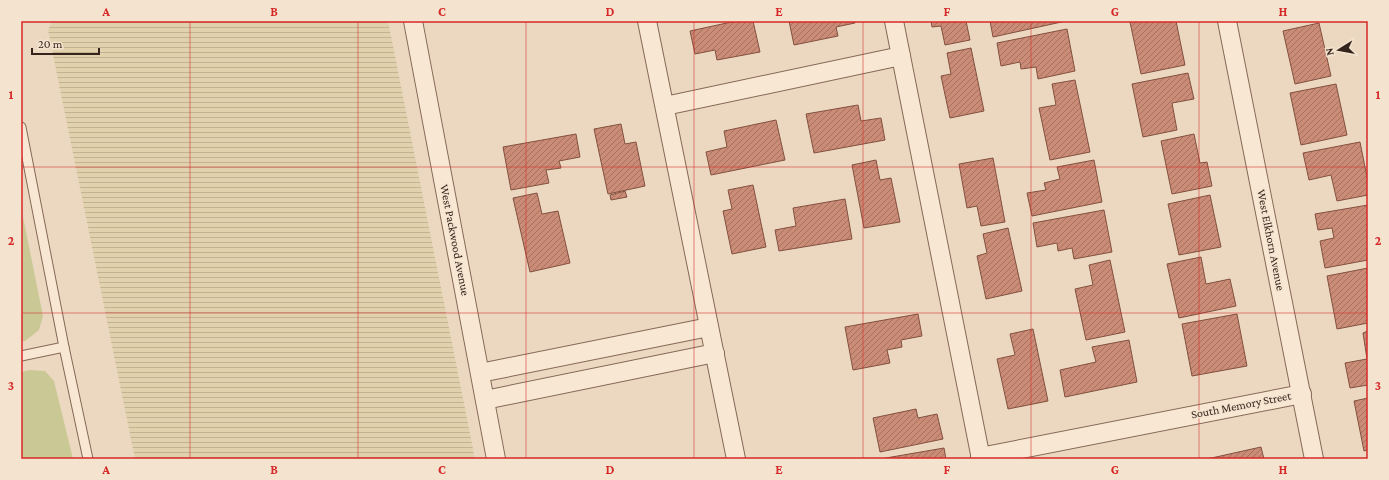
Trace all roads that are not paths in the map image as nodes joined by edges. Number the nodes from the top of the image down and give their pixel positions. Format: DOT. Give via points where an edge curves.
graph roads {
  1 [pos="413,21"];
  2 [pos="647,21"];
  3 [pos="894,21"];
  4 [pos="1227,21"];
  5 [pos="901,56"];
  6 [pos="665,106"];
  7 [pos="21,127"];
  8 [pos="709,327"];
  9 [pos="64,347"];
  10 [pos="715,353"];
  11 [pos="21,356"];
  12 [pos="480,373"];
  13 [pos="1302,394"];
  14 [pos="484,400"];
  15 [pos="980,458"];
  16 [pos="88,459"];
  17 [pos="496,459"];
  18 [pos="736,459"];
  19 [pos="1314,459"];
  1 -- 12 [label="street, West Packwood Avenue"];
  2 -- 6 [label="street"];
  3 -- 5 [label="street"];
  4 -- 13 [label="street, West Elkhorn Avenue"];
  5 -- 6 [label="street"];
  5 -- 15 [label="street"];
  6 -- 8 [label="street"];
  7 -- 9 [label="lane"];
  8 -- 10 [label="street"];
  8 -- 12 [label="street"];
  9 -- 11 [label="lane"];
  9 -- 16 [label="lane"];
  10 -- 14 [label="street"];
  10 -- 18 [label="street"];
  12 -- 14 [label="street, West Packwood Avenue"];
  13 -- 15 [label="street, South Memory Street"];
  13 -- 19 [label="street, West Elkhorn Avenue"];
  14 -- 17 [label="street, West Packwood Avenue"];
}
